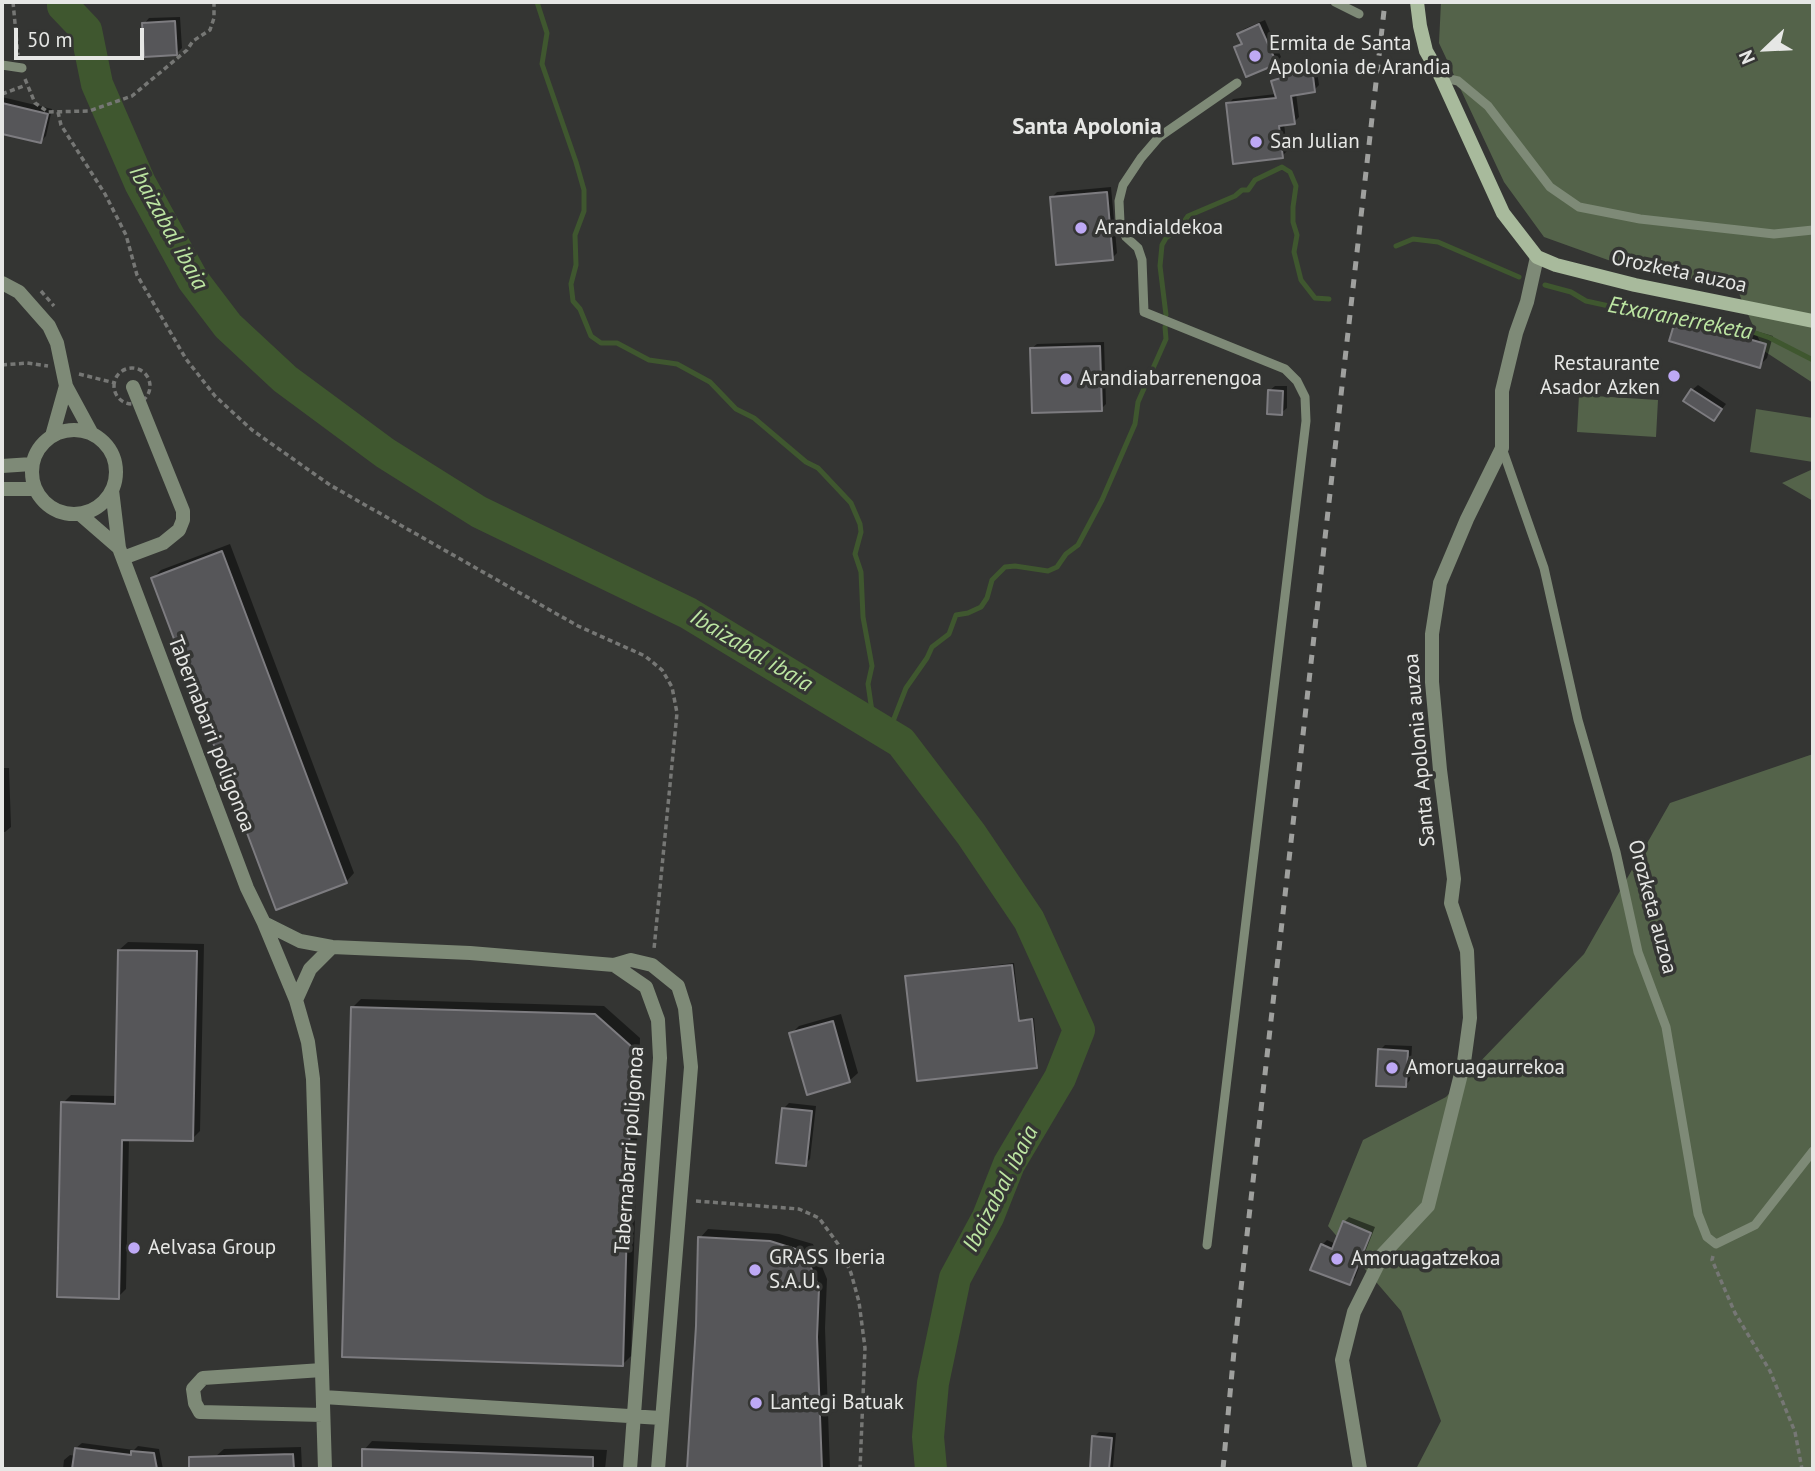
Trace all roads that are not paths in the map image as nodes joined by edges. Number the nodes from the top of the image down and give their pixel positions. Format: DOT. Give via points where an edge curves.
graph roads {
  1 [pos="1335,2"];
  2 [pos="1418,2"];
  3 [pos="1359,14"];
  4 [pos="2,65"];
  5 [pos="22,68"];
  6 [pos="1441,77"];
  7 [pos="1237,83"];
  8 [pos="1813,230"];
  9 [pos="1537,257"];
  10 [pos="2,283"];
  11 [pos="1813,321"];
  12 [pos="66,386"];
  13 [pos="132,387"];
  14 [pos="92,434"];
  15 [pos="52,436"];
  16 [pos="1502,448"];
  17 [pos="32,464"];
  18 [pos="2,466"];
  19 [pos="2,489"];
  20 [pos="35,489"];
  21 [pos="112,490"];
  22 [pos="81,514"];
  23 [pos="121,553"];
  24 [pos="264,923"];
  25 [pos="332,947"];
  26 [pos="614,965"];
  27 [pos="296,1000"];
  28 [pos="1813,1151"];
  29 [pos="1207,1245"];
  30 [pos="322,1370"];
  31 [pos="323,1397"];
  32 [pos="323,1415"];
  33 [pos="633,1417"];
  34 [pos="661,1418"];
  35 [pos="325,1469"];
  36 [pos="630,1469"];
  37 [pos="658,1469"];
  38 [pos="1360,1469"];
  1 -- 3 [label="lane"];
  2 -- 6 [label="street" via="1426,51"];
  4 -- 5 [label="lane"];
  6 -- 8 [label="lane" via="1458,81 1488,106 1550,187 1579,207 1640,219 1774,234"];
  6 -- 9 [label="street" via="1503,213"];
  7 -- 29 [label="lane" via="1159,137 1123,185 1119,201 1120,222 1142,260 1144,312 1285,369 1305,397 1306,421"];
  9 -- 11 [label="street, Orozketa auzoa" via="1635,285"];
  9 -- 16 [label="street, Santa Apolonia auzoa" via="1502,391"];
  10 -- 12 [label="street" via="19,292 49,326"];
  12 -- 14 [label="street"];
  12 -- 15 [label="street"];
  13 -- 23 [label="street" via="183,520 172,538"];
  14 -- 15 [label="street" via="66,430"];
  14 -- 21 [label="street" via="111,452 116,464"];
  15 -- 17 [label="street" via="36,452"];
  16 -- 28 [label="lane, Orozketa auzoa" via="1544,568 1638,952 1666,1027 1698,1214 1707,1237 1716,1244 1755,1225"];
  16 -- 38 [label="street, Santa Apolonia auzoa" via="1440,583 1432,634 1437,745 1454,879 1451,903 1467,951 1470,1018 1464,1062 1427,1206 1383,1254 1354,1312 1342,1360"];
  17 -- 18 [label="street"];
  17 -- 20 [label="street"];
  19 -- 20 [label="street"];
  20 -- 22 [label="street" via="54,510"];
  21 -- 22 [label="street" via="95,510"];
  21 -- 23 [label="street"];
  22 -- 23 [label="street"];
  23 -- 24 [label="street, Tabernabarri poligonoa"];
  24 -- 25 [label="street, Tabernabarri poligonoa" via="300,941"];
  24 -- 27 [label="street, Tabernabarri poligonoa"];
  25 -- 26 [label="street, Tabernabarri poligonoa"];
  25 -- 27 [label="street" via="310,969"];
  26 -- 33 [label="street, Tabernabarri poligonoa" via="646,987 658,1020 660,1058"];
  26 -- 34 [label="street" via="631,960 652,965 677,986 685,1008 691,1067"];
  27 -- 30 [label="street, Tabernabarri poligonoa" via="313,1079"];
  30 -- 31 [label="street, Tabernabarri poligonoa"];
  30 -- 32 [label="street" via="203,1378 193,1389 201,1412"];
  31 -- 32 [label="street, Tabernabarri poligonoa"];
  31 -- 33 [label="street"];
  32 -- 35 [label="street, Tabernabarri poligonoa"];
  33 -- 34 [label="street"];
  33 -- 36 [label="street, Tabernabarri poligonoa"];
  34 -- 37 [label="street"];
}
